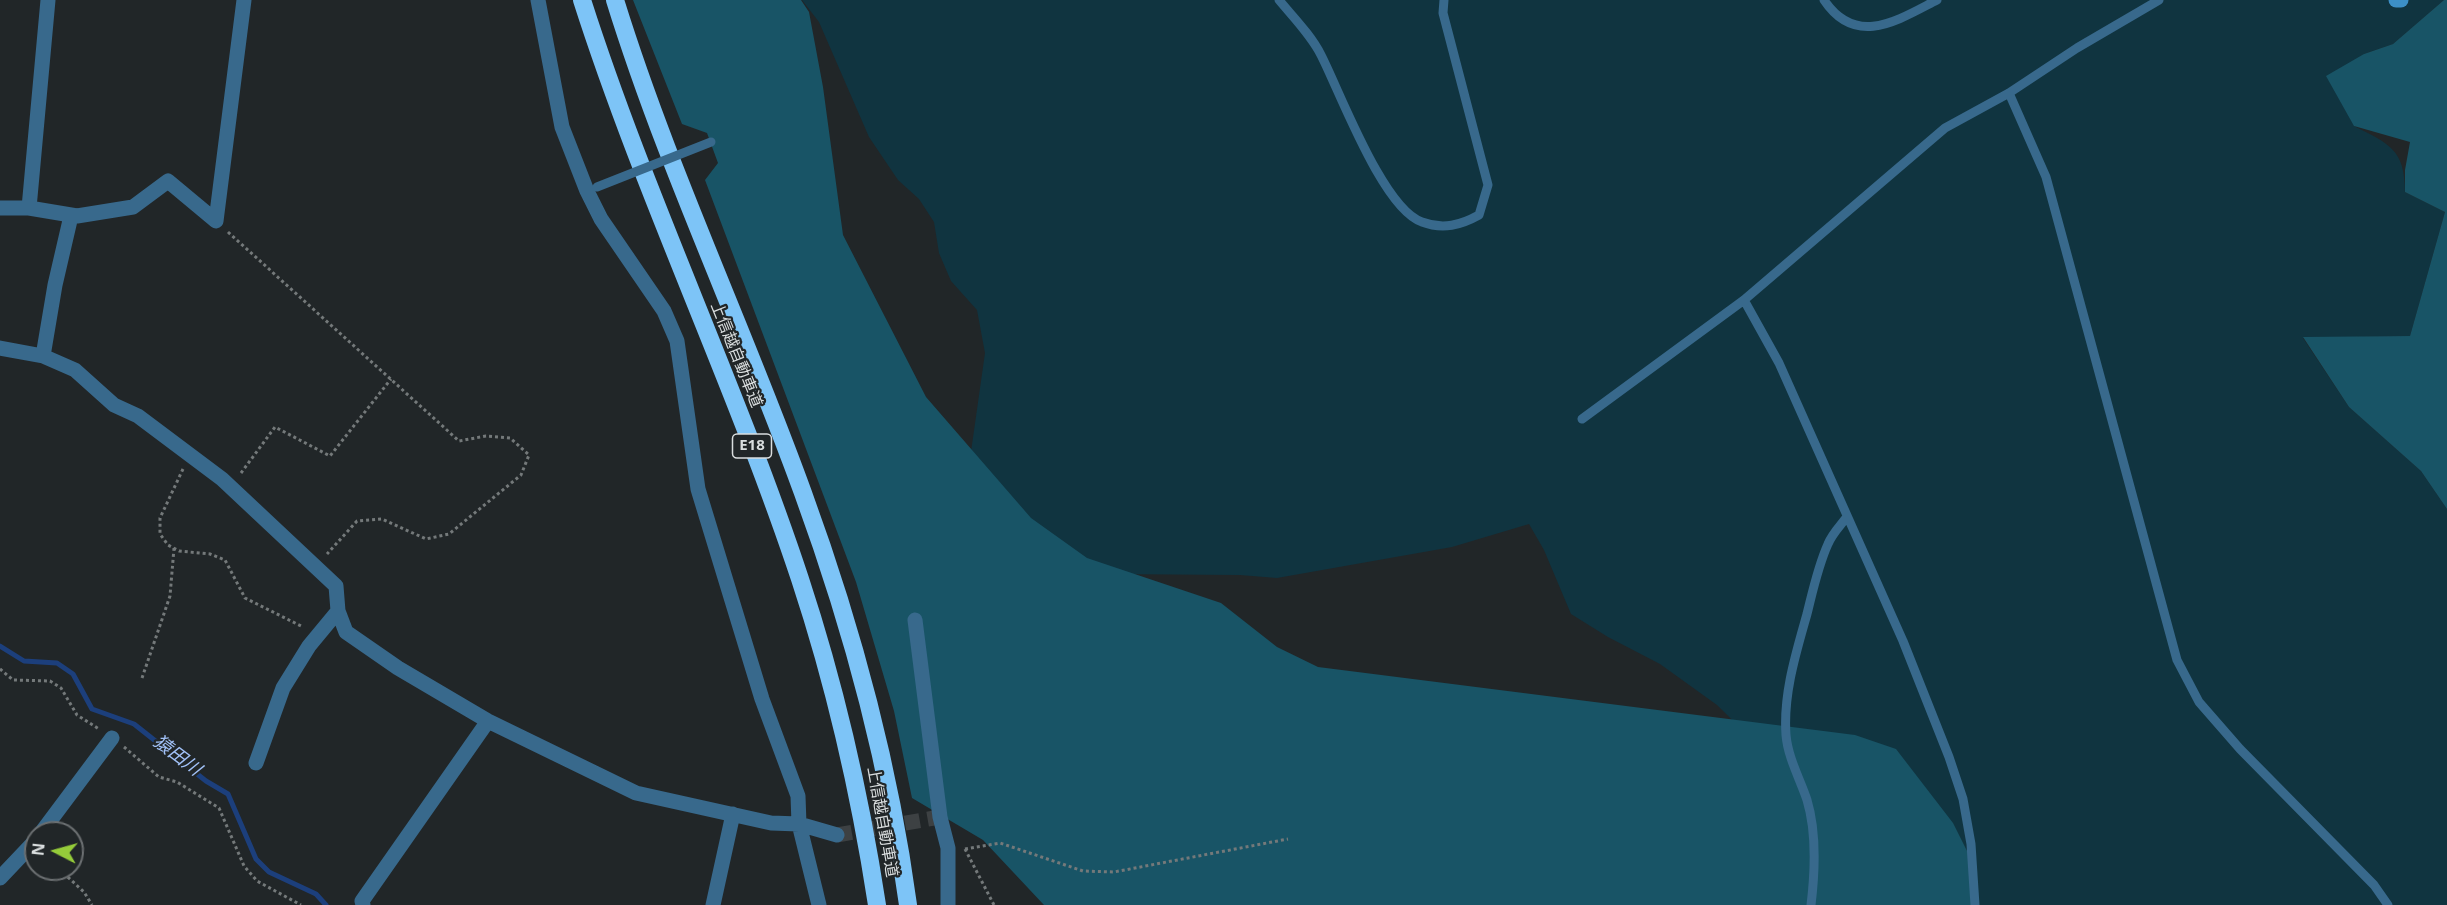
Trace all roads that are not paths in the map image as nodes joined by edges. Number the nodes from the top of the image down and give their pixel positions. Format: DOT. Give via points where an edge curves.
graph roads {
  1 [pos="48,0"];
  2 [pos="244,0"];
  3 [pos="538,0"];
  4 [pos="582,0"];
  5 [pos="615,0"];
  6 [pos="1279,0"];
  7 [pos="1444,0"];
  8 [pos="1824,0"];
  9 [pos="1937,0"];
  10 [pos="2159,0"];
  11 [pos="2396,0"];
  12 [pos="2401,0"];
  13 [pos="2009,93"];
  14 [pos="711,142"];
  15 [pos="592,189"];
  16 [pos="0,208"];
  17 [pos="29,208"];
  18 [pos="71,216"];
  19 [pos="1744,300"];
  20 [pos="0,348"];
  21 [pos="43,356"];
  22 [pos="1582,419"];
  23 [pos="1846,518"];
  24 [pos="338,611"];
  25 [pos="915,620"];
  26 [pos="488,721"];
  27 [pos="112,738"];
  28 [pos="256,763"];
  29 [pos="733,814"];
  30 [pos="50,821"];
  31 [pos="799,824"];
  32 [pos="837,834"];
  33 [pos="24,853"];
  34 [pos="0,878"];
  35 [pos="363,905"];
  36 [pos="712,905"];
  37 [pos="819,905"];
  38 [pos="877,905"];
  39 [pos="909,905"];
  40 [pos="948,905"];
  41 [pos="1810,905"];
  42 [pos="1975,905"];
  43 [pos="2388,905"];
  1 -- 17 [label="street"];
  2 -- 18 [label="street" via="216,221 168,181 133,207"];
  3 -- 15 [label="street" via="562,127"];
  4 -- 38 [label="highway, 上信越自動車道 / E18" via="628,135 748,437 800,580 843,725"];
  5 -- 39 [label="highway, 上信越自動車道 / E18" via="658,126 828,564 873,714"];
  6 -- 7 [label="lane" via="1320,52 1368,158 1401,205 1420,222 1441,226 1460,225 1479,215 1488,185 1443,13"];
  8 -- 9 [label="lane" via="1842,20 1869,27 1894,22"];
  10 -- 13 [label="lane"];
  11 -- 12 [label="street"];
  13 -- 19 [label="lane" via="1945,128"];
  13 -- 43 [label="lane" via="2046,177 2177,660 2206,710 2374,885"];
  14 -- 15 [label="lane, bridge"];
  15 -- 31 [label="street" via="601,219 664,311 677,340 698,489 762,699 798,796"];
  16 -- 17 [label="street"];
  17 -- 18 [label="street"];
  18 -- 21 [label="street"];
  19 -- 22 [label="lane"];
  19 -- 23 [label="lane" via="1779,363"];
  20 -- 21 [label="street"];
  21 -- 24 [label="street" via="75,370 114,405 138,416 231,487 336,586"];
  23 -- 41 [label="lane" via="1828,542 1817,575 1790,678 1787,705 1786,736 1812,827 1814,882"];
  23 -- 42 [label="lane" via="1903,641 1963,799"];
  24 -- 26 [label="street" via="346,632"];
  24 -- 28 [label="street" via="284,688"];
  25 -- 40 [label="street" via="940,817 948,848"];
  26 -- 29 [label="street" via="636,793"];
  26 -- 35 [label="street" via="362,901"];
  27 -- 30 [label="street"];
  29 -- 31 [label="street" via="771,823"];
  29 -- 36 [label="street"];
  31 -- 32 [label="street"];
  31 -- 37 [label="street"];
  33 -- 34 [label="street"];
}
